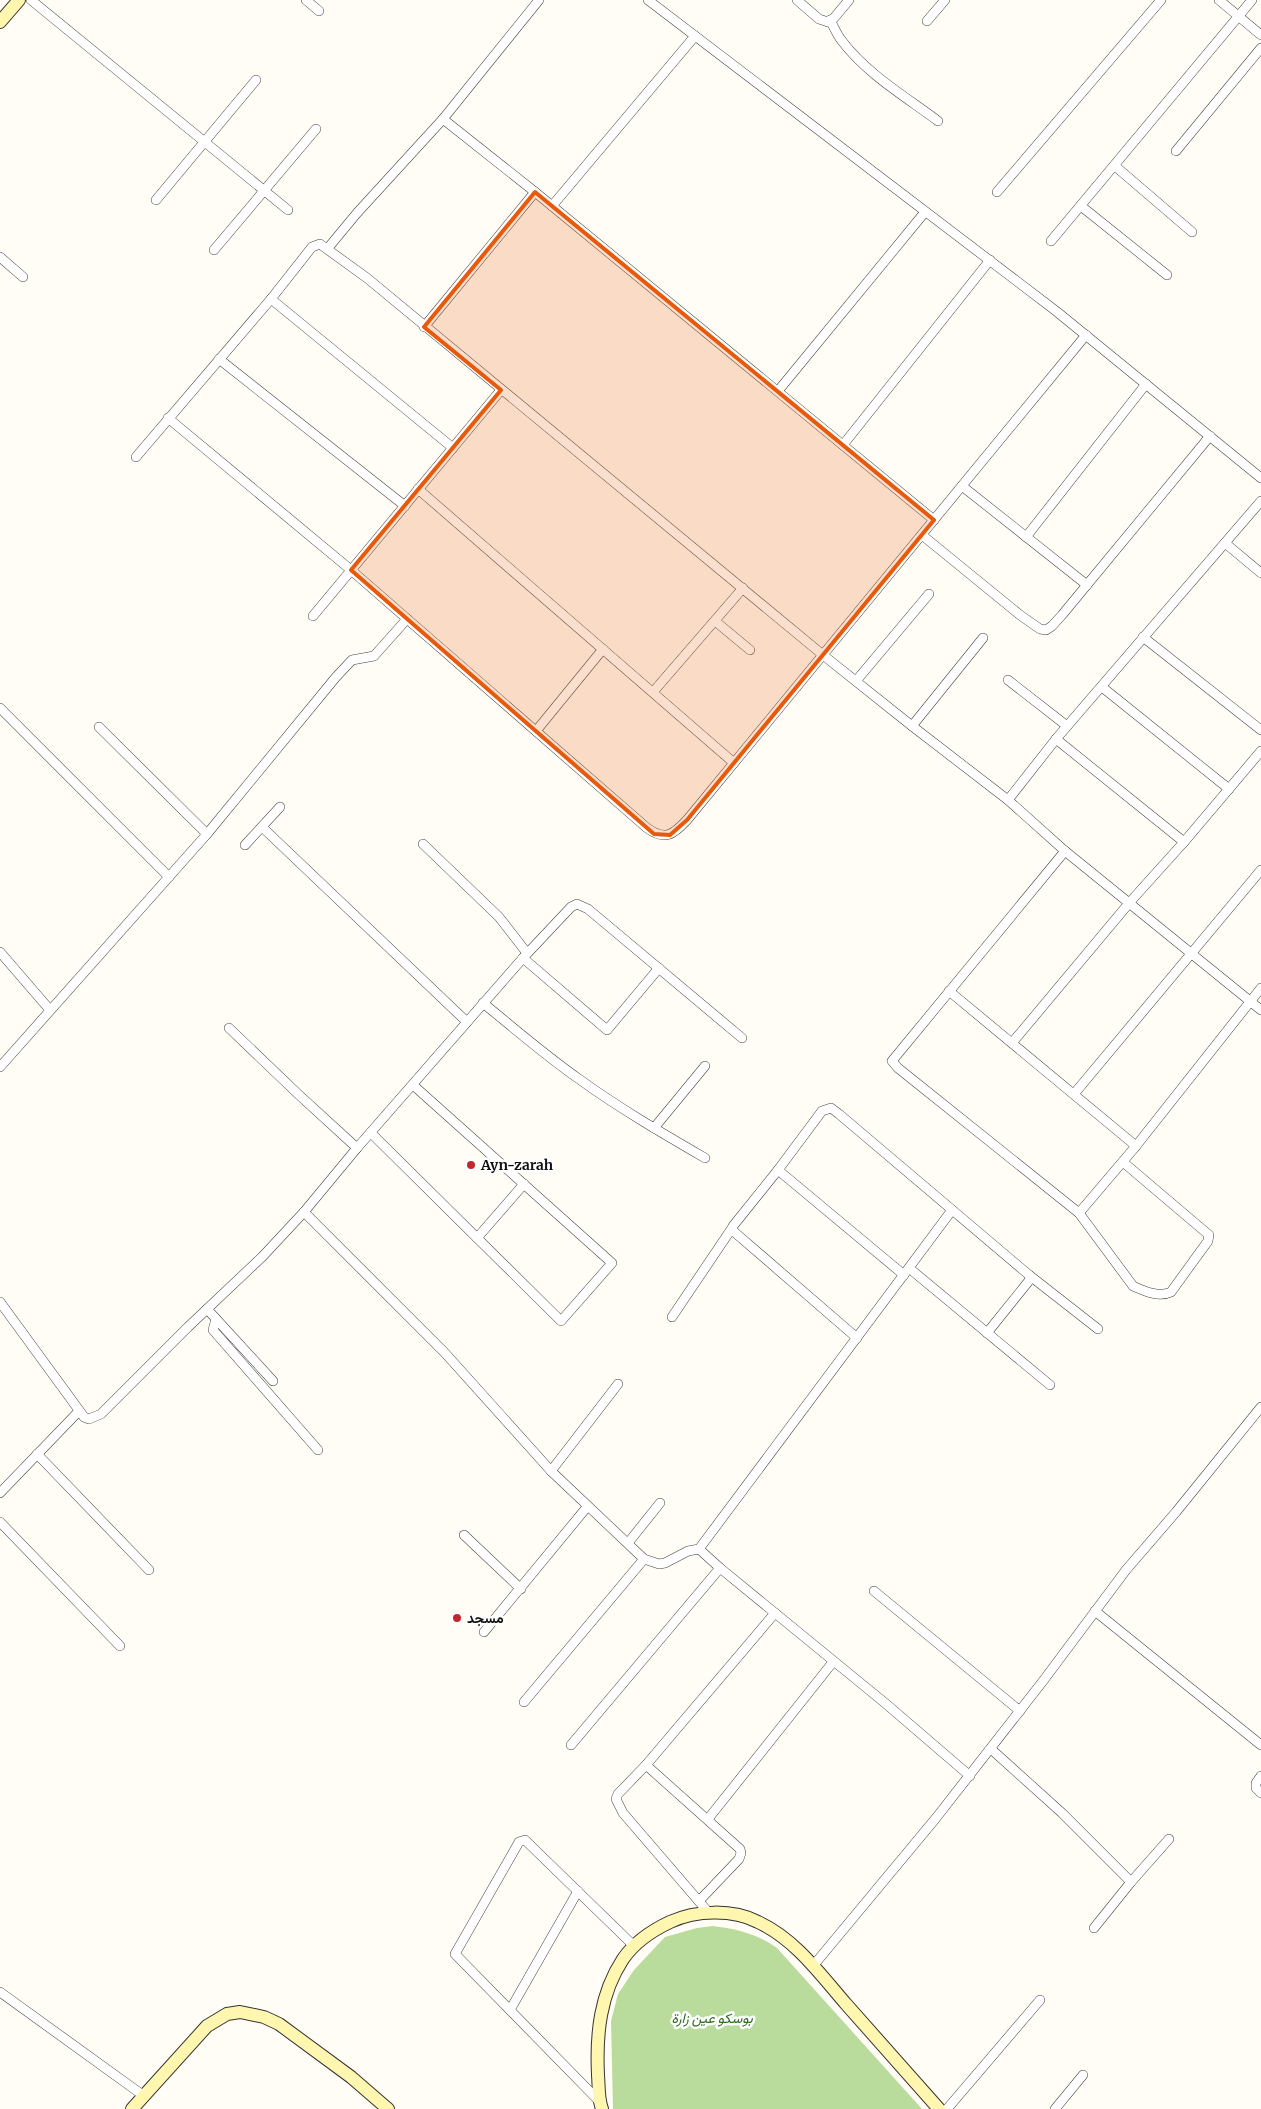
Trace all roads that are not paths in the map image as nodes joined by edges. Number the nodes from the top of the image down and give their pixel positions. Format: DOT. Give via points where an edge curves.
graph roads {
  1 [pos="19,0"];
  2 [pos="31,0"];
  3 [pos="306,0"];
  4 [pos="539,0"];
  5 [pos="648,0"];
  6 [pos="796,0"];
  7 [pos="849,0"];
  8 [pos="945,0"];
  9 [pos="1161,0"];
  10 [pos="1219,0"];
  11 [pos="1252,0"];
  12 [pos="319,11"];
  13 [pos="1239,16"];
  14 [pos="830,20"];
  15 [pos="927,21"];
  16 [pos="0,22"];
  17 [pos="1261,35"];
  18 [pos="696,36"];
  19 [pos="1261,48"];
  20 [pos="256,80"];
  21 [pos="443,119"];
  22 [pos="938,121"];
  23 [pos="316,129"];
  24 [pos="205,142"];
  25 [pos="1176,151"];
  26 [pos="1115,166"];
  27 [pos="264,190"];
  28 [pos="535,192"];
  29 [pos="997,192"];
  30 [pos="156,200"];
  31 [pos="552,206"];
  32 [pos="1081,206"];
  33 [pos="288,210"];
  34 [pos="925,212"];
  35 [pos="1192,232"];
  36 [pos="1051,241"];
  37 [pos="328,248"];
  38 [pos="214,250"];
  39 [pos="0,258"];
  40 [pos="990,260"];
  41 [pos="1168,275"];
  42 [pos="23,277"];
  43 [pos="271,299"];
  44 [pos="424,327"];
  45 [pos="1086,335"];
  46 [pos="219,359"];
  47 [pos="1146,384"];
  48 [pos="501,390"];
  49 [pos="778,391"];
  50 [pos="168,418"];
  51 [pos="1210,436"];
  52 [pos="843,445"];
  53 [pos="453,448"];
  54 [pos="136,456"];
  55 [pos="1261,478"];
  56 [pos="962,486"];
  57 [pos="418,489"];
  58 [pos="1261,501"];
  59 [pos="405,506"];
  60 [pos="934,520"];
  61 [pos="922,535"];
  62 [pos="1026,537"];
  63 [pos="1225,543"];
  64 [pos="351,570"];
  65 [pos="1261,573"];
  66 [pos="1087,585"];
  67 [pos="743,588"];
  68 [pos="929,594"];
  69 [pos="313,616"];
  70 [pos="407,619"];
  71 [pos="715,621"];
  72 [pos="1143,637"];
  73 [pos="984,638"];
  74 [pos="603,649"];
  75 [pos="750,650"];
  76 [pos="824,655"];
  77 [pos="1008,680"];
  78 [pos="856,681"];
  79 [pos="1102,686"];
  80 [pos="653,692"];
  81 [pos="0,708"];
  82 [pos="912,726"];
  83 [pos="1067,726"];
  84 [pos="99,727"];
  85 [pos="1261,730"];
  86 [pos="536,732"];
  87 [pos="1056,739"];
  88 [pos="1261,751"];
  89 [pos="734,762"];
  90 [pos="1229,789"];
  91 [pos="1008,800"];
  92 [pos="280,807"];
  93 [pos="262,827"];
  94 [pos="207,834"];
  95 [pos="1184,842"];
  96 [pos="423,844"];
  97 [pos="245,845"];
  98 [pos="1065,851"];
  99 [pos="1261,870"];
  100 [pos="169,877"];
  101 [pos="1130,902"];
  102 [pos="0,952"];
  103 [pos="1191,953"];
  104 [pos="525,955"];
  105 [pos="659,968"];
  106 [pos="1261,988"];
  107 [pos="949,991"];
  108 [pos="1250,1001"];
  109 [pos="483,1003"];
  110 [pos="50,1010"];
  111 [pos="1261,1010"];
  112 [pos="467,1022"];
  113 [pos="229,1028"];
  114 [pos="742,1038"];
  115 [pos="1012,1043"];
  116 [pos="0,1066"];
  117 [pos="705,1066"];
  118 [pos="413,1085"];
  119 [pos="1074,1094"];
  120 [pos="654,1128"];
  121 [pos="371,1132"];
  122 [pos="1136,1146"];
  123 [pos="358,1148"];
  124 [pos="705,1158"];
  125 [pos="1123,1162"];
  126 [pos="778,1170"];
  127 [pos="524,1184"];
  128 [pos="952,1210"];
  129 [pos="304,1212"];
  130 [pos="1079,1213"];
  131 [pos="732,1228"];
  132 [pos="477,1238"];
  133 [pos="906,1271"];
  134 [pos="1029,1275"];
  135 [pos="0,1302"];
  136 [pos="207,1309"];
  137 [pos="672,1317"];
  138 [pos="216,1319"];
  139 [pos="1098,1329"];
  140 [pos="987,1333"];
  141 [pos="857,1338"];
  142 [pos="273,1381"];
  143 [pos="618,1384"];
  144 [pos="1050,1385"];
  145 [pos="1261,1407"];
  146 [pos="79,1411"];
  147 [pos="318,1450"];
  148 [pos="37,1454"];
  149 [pos="552,1471"];
  150 [pos="0,1493"];
  151 [pos="660,1503"];
  152 [pos="588,1507"];
  153 [pos="0,1522"];
  154 [pos="464,1535"];
  155 [pos="628,1543"];
  156 [pos="699,1549"];
  157 [pos="644,1559"];
  158 [pos="720,1568"];
  159 [pos="149,1570"];
  160 [pos="521,1589"];
  161 [pos="874,1591"];
  162 [pos="1095,1611"];
  163 [pos="775,1613"];
  164 [pos="484,1632"];
  165 [pos="120,1646"];
  166 [pos="833,1662"];
  167 [pos="524,1702"];
  168 [pos="1020,1711"];
  169 [pos="571,1745"];
  170 [pos="1261,1745"];
  171 [pos="991,1748"];
  172 [pos="646,1765"];
  173 [pos="970,1776"];
  174 [pos="1261,1776"];
  175 [pos="1261,1793"];
  176 [pos="708,1819"];
  177 [pos="1168,1839"];
  178 [pos="1130,1882"];
  179 [pos="578,1891"];
  180 [pos="699,1901"];
  181 [pos="709,1913"];
  182 [pos="1094,1928"];
  183 [pos="635,1947"];
  184 [pos="812,1966"];
  185 [pos="0,1992"];
  186 [pos="1040,2000"];
  187 [pos="510,2010"];
  188 [pos="1083,2076"];
  189 [pos="144,2096"];
  190 [pos="601,2105"];
  191 [pos="132,2109"];
  192 [pos="388,2109"];
  193 [pos="939,2109"];
  194 [pos="947,2109"];
  195 [pos="1055,2109"];
  1 -- 16 [label="main road"];
  2 -- 24 [label="street"];
  3 -- 12 [label="street"];
  4 -- 21 [label="street"];
  5 -- 18 [label="street"];
  6 -- 14 [label="street" via="819,19"];
  7 -- 14 [label="street"];
  8 -- 15 [label="street"];
  9 -- 29 [label="street"];
  10 -- 13 [label="street"];
  11 -- 13 [label="street"];
  13 -- 17 [label="street"];
  13 -- 26 [label="street"];
  14 -- 22 [label="street" via="855,56"];
  18 -- 31 [label="street"];
  18 -- 34 [label="street"];
  19 -- 25 [label="street"];
  20 -- 24 [label="street"];
  21 -- 28 [label="street"];
  21 -- 37 [label="street"];
  23 -- 27 [label="street"];
  24 -- 27 [label="street"];
  24 -- 30 [label="street"];
  26 -- 32 [label="street"];
  26 -- 35 [label="street"];
  27 -- 33 [label="street"];
  27 -- 38 [label="street"];
  28 -- 31 [label="street"];
  28 -- 44 [label="street"];
  31 -- 49 [label="street"];
  32 -- 36 [label="street"];
  32 -- 41 [label="street"];
  34 -- 40 [label="street"];
  34 -- 49 [label="street"];
  37 -- 43 [label="street" via="315,244"];
  37 -- 44 [label="street"];
  39 -- 42 [label="street"];
  40 -- 45 [label="street"];
  40 -- 52 [label="street"];
  43 -- 46 [label="street"];
  43 -- 53 [label="street"];
  44 -- 48 [label="street"];
  45 -- 47 [label="street"];
  45 -- 56 [label="street"];
  46 -- 50 [label="street"];
  46 -- 59 [label="street"];
  47 -- 51 [label="street"];
  47 -- 62 [label="street"];
  48 -- 53 [label="street"];
  48 -- 67 [label="street"];
  49 -- 52 [label="street"];
  50 -- 54 [label="street"];
  50 -- 64 [label="street"];
  51 -- 55 [label="street"];
  51 -- 66 [label="street"];
  52 -- 60 [label="street"];
  53 -- 57 [label="street"];
  56 -- 60 [label="street"];
  56 -- 62 [label="street"];
  57 -- 59 [label="street"];
  57 -- 74 [label="street"];
  58 -- 63 [label="street"];
  59 -- 64 [label="street"];
  60 -- 61 [label="street"];
  61 -- 66 [label="street" via="1040,629 1052,626"];
  61 -- 76 [label="street"];
  62 -- 66 [label="street"];
  63 -- 65 [label="street"];
  63 -- 72 [label="street"];
  64 -- 69 [label="street"];
  64 -- 70 [label="street"];
  67 -- 71 [label="street"];
  67 -- 76 [label="street"];
  68 -- 78 [label="street"];
  70 -- 86 [label="street"];
  70 -- 94 [label="street" via="374,656 352,660 336,676"];
  71 -- 75 [label="street"];
  71 -- 80 [label="street"];
  72 -- 79 [label="street"];
  72 -- 85 [label="street"];
  73 -- 82 [label="street"];
  74 -- 80 [label="street"];
  74 -- 86 [label="street"];
  76 -- 78 [label="street"];
  76 -- 89 [label="street"];
  77 -- 83 [label="street"];
  78 -- 82 [label="street"];
  79 -- 83 [label="street"];
  79 -- 90 [label="street"];
  80 -- 89 [label="street"];
  81 -- 100 [label="street"];
  82 -- 91 [label="street"];
  83 -- 87 [label="street"];
  84 -- 94 [label="street"];
  86 -- 89 [label="street" via="647,828 662,836 678,830"];
  87 -- 91 [label="street"];
  87 -- 95 [label="street"];
  88 -- 90 [label="street"];
  90 -- 95 [label="street"];
  91 -- 98 [label="street"];
  92 -- 93 [label="street"];
  93 -- 97 [label="street"];
  93 -- 112 [label="street"];
  94 -- 100 [label="street"];
  95 -- 101 [label="street"];
  96 -- 104 [label="street" via="499,917"];
  98 -- 101 [label="street"];
  98 -- 107 [label="street"];
  99 -- 103 [label="street"];
  100 -- 110 [label="street"];
  101 -- 103 [label="street"];
  101 -- 115 [label="street"];
  102 -- 110 [label="street"];
  103 -- 108 [label="street"];
  103 -- 119 [label="street"];
  104 -- 105 [label="street" via="577,904"];
  104 -- 105 [label="street" via="607,1030"];
  104 -- 109 [label="street"];
  105 -- 114 [label="street"];
  106 -- 108 [label="street"];
  107 -- 115 [label="street"];
  107 -- 130 [label="street" via="894,1057 894,1065"];
  108 -- 111 [label="street"];
  108 -- 122 [label="street"];
  109 -- 112 [label="street"];
  109 -- 120 [label="street" via="579,1079"];
  110 -- 116 [label="street"];
  112 -- 118 [label="street"];
  113 -- 123 [label="street"];
  115 -- 119 [label="street"];
  117 -- 120 [label="street"];
  118 -- 121 [label="street"];
  118 -- 127 [label="street"];
  119 -- 122 [label="street"];
  120 -- 124 [label="street"];
  121 -- 123 [label="street"];
  121 -- 132 [label="street"];
  122 -- 125 [label="street"];
  123 -- 129 [label="street"];
  125 -- 130 [label="street"];
  125 -- 130 [label="street" via="1209,1235 1170,1292 1160,1295 1133,1286"];
  126 -- 128 [label="street" via="822,1111 831,1108"];
  126 -- 131 [label="street"];
  126 -- 133 [label="street"];
  127 -- 132 [label="street"];
  127 -- 132 [label="street" via="612,1263 561,1321"];
  128 -- 133 [label="street"];
  128 -- 134 [label="street"];
  129 -- 136 [label="street"];
  129 -- 149 [label="street" via="445,1353"];
  131 -- 137 [label="street"];
  131 -- 141 [label="street" via="738,1237"];
  133 -- 140 [label="street"];
  133 -- 141 [label="street"];
  134 -- 139 [label="street"];
  134 -- 140 [label="street" via="1030,1279"];
  135 -- 146 [label="street"];
  136 -- 138 [label="street"];
  136 -- 146 [label="street" via="101,1414 89,1419"];
  138 -- 142 [label="street"];
  138 -- 147 [label="street" via="213,1330"];
  140 -- 144 [label="street"];
  141 -- 156 [label="street"];
  143 -- 149 [label="street"];
  145 -- 162 [label="street"];
  146 -- 148 [label="street"];
  148 -- 150 [label="street"];
  148 -- 159 [label="street"];
  149 -- 152 [label="street"];
  151 -- 155 [label="street"];
  152 -- 155 [label="street"];
  152 -- 160 [label="street"];
  153 -- 165 [label="street"];
  154 -- 160 [label="street"];
  155 -- 157 [label="street"];
  156 -- 157 [label="street" via="665,1563"];
  156 -- 158 [label="street"];
  157 -- 167 [label="street"];
  158 -- 163 [label="street"];
  158 -- 169 [label="street"];
  160 -- 164 [label="street"];
  161 -- 168 [label="street"];
  162 -- 168 [label="street"];
  162 -- 170 [label="street"];
  163 -- 166 [label="street"];
  163 -- 172 [label="street"];
  166 -- 173 [label="street"];
  166 -- 176 [label="street"];
  168 -- 171 [label="street"];
  171 -- 173 [label="street"];
  171 -- 178 [label="street"];
  172 -- 176 [label="street"];
  172 -- 180 [label="street" via="618,1794 618,1806"];
  173 -- 184 [label="street"];
  174 -- 175 [label="street" via="1256,1783"];
  176 -- 180 [label="street" via="741,1853"];
  177 -- 178 [label="street"];
  178 -- 182 [label="street"];
  179 -- 183 [label="street"];
  179 -- 187 [label="street"];
  179 -- 187 [label="street" via="525,1840 519,1842 455,1954"];
  180 -- 181 [label="street"];
  181 -- 183 [label="main road" via="679,1918 653,1931"];
  181 -- 184 [label="main road" via="737,1915 758,1921 793,1946"];
  183 -- 190 [label="main road" via="615,1972 602,2009 598,2046"];
  184 -- 193 [label="main road"];
  185 -- 189 [label="street"];
  186 -- 194 [label="street"];
  187 -- 190 [label="street"];
  188 -- 195 [label="street"];
  189 -- 191 [label="main road"];
  189 -- 192 [label="main road" via="207,2026 227,2014 240,2012 279,2024"];
}
